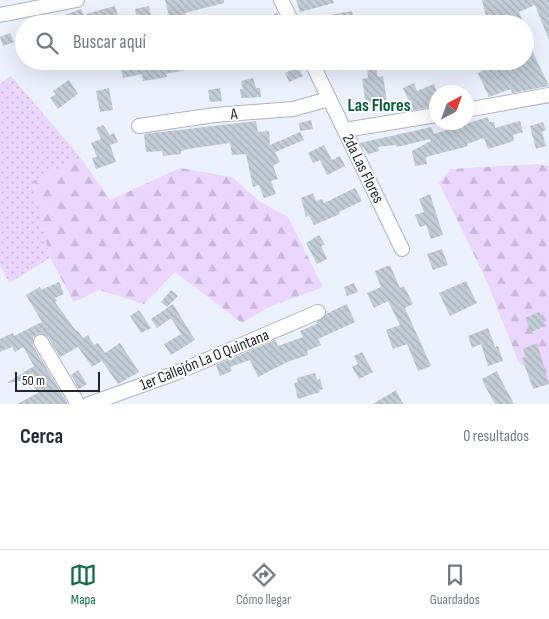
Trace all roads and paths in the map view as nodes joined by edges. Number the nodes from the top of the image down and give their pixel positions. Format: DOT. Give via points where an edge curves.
graph roads {
  1 [pos="76,0"];
  2 [pos="281,0"];
  3 [pos="0,15"];
  4 [pos="288,15"];
  5 [pos="315,70"];
  6 [pos="549,96"];
  7 [pos="329,100"];
  8 [pos="474,109"];
  9 [pos="429,116"];
  10 [pos="139,126"];
  11 [pos="345,130"];
  12 [pos="402,249"];
  13 [pos="318,312"];
  14 [pos="41,342"];
  15 [pos="78,404"];
  16 [pos="89,404"];
  1 -- 3 [label="street"];
  2 -- 4 [label="street"];
  5 -- 7 [label="street, 2da Las Flores"];
  6 -- 8 [label="street"];
  7 -- 10 [label="street, A" via="293,108"];
  7 -- 11 [label="street, 2da Las Flores"];
  9 -- 11 [label="street"];
  11 -- 12 [label="street, 2da Las Flores"];
  13 -- 16 [label="street, 1er Callejón La O Quintana" via="176,373"];
  14 -- 15 [label="street"];
}
